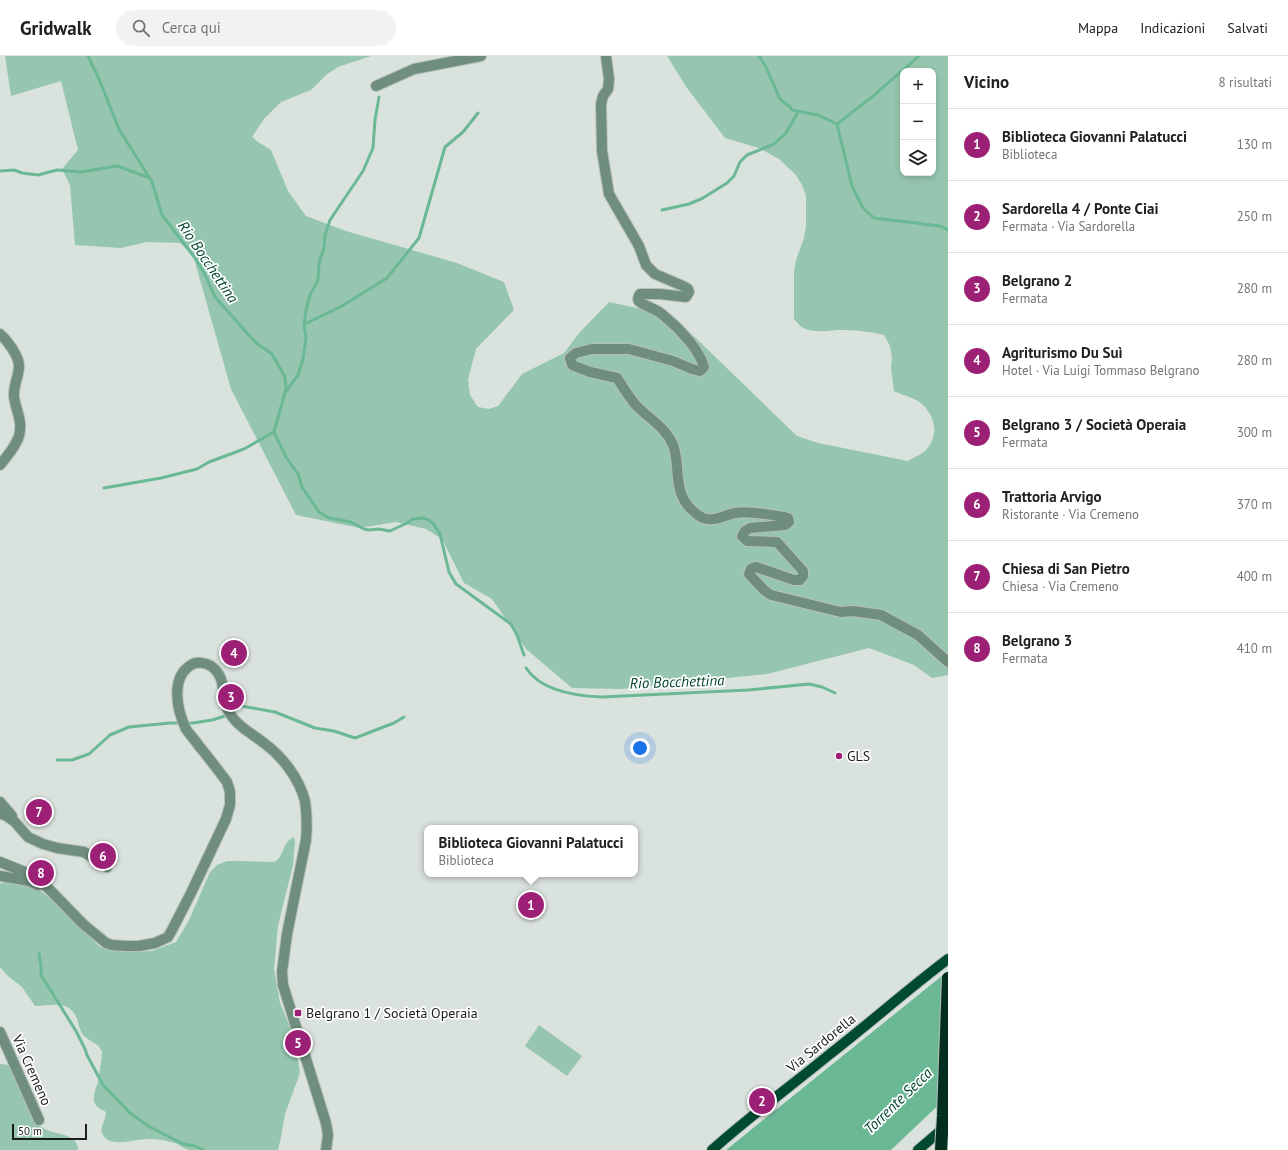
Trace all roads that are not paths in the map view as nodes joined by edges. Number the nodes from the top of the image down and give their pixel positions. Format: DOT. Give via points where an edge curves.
graph roads {
  1 [pos="480,56"];
  2 [pos="606,56"];
  3 [pos="376,86"];
  4 [pos="0,334"];
  5 [pos="0,465"];
  6 [pos="948,662"];
  7 [pos="0,802"];
  8 [pos="0,814"];
  9 [pos="14,822"];
  10 [pos="0,862"];
  11 [pos="107,867"];
  12 [pos="0,876"];
  13 [pos="47,888"];
  14 [pos="948,958"];
  15 [pos="948,978"];
  16 [pos="0,1032"];
  17 [pos="39,1120"];
  18 [pos="948,1125"];
  19 [pos="326,1150"];
  20 [pos="712,1150"];
  21 [pos="918,1150"];
  22 [pos="941,1150"];
  1 -- 3 [label="street" via="414,69"];
  2 -- 6 [label="street" via="609,79 608,89 601,104 602,151 609,194 639,246 646,265 655,274 683,286 689,292 686,297 640,294 638,300 664,316 687,339 701,358 704,367 700,370 692,369 630,349 592,349 576,353 570,358 572,365 617,378 634,404 668,435 674,447 680,490 686,504 701,517 711,520 736,513 756,513 788,518 789,522 786,525 750,528 742,536 747,541 777,542 803,571 800,580 794,580 756,567 750,569 748,574 764,590 771,595 841,612 881,615 918,635"];
  4 -- 5 [label="street" via="19,365 14,396 20,417 19,435 13,449"];
  7 -- 9 [label="street" via="12,814"];
  8 -- 9 [label="street"];
  9 -- 11 [label="street" via="28,837 57,848 84,852"];
  10 -- 13 [label="street" via="30,874"];
  12 -- 13 [label="street" via="29,881"];
  13 -- 19 [label="street" via="106,943 139,946 168,937 226,819 230,805 230,792 226,782 187,729 178,706 177,688 186,669 192,664 210,665 217,671 221,680 228,710 240,725 281,757 295,778 305,801 306,840 282,972 283,986 326,1123"];
  14 -- 20 [label="main road, Via Sardorella"];
  15 -- 22 [label="highway, bridge"];
  16 -- 17 [label="street, Via Cremeno"];
  18 -- 21 [label="main road"];
}
